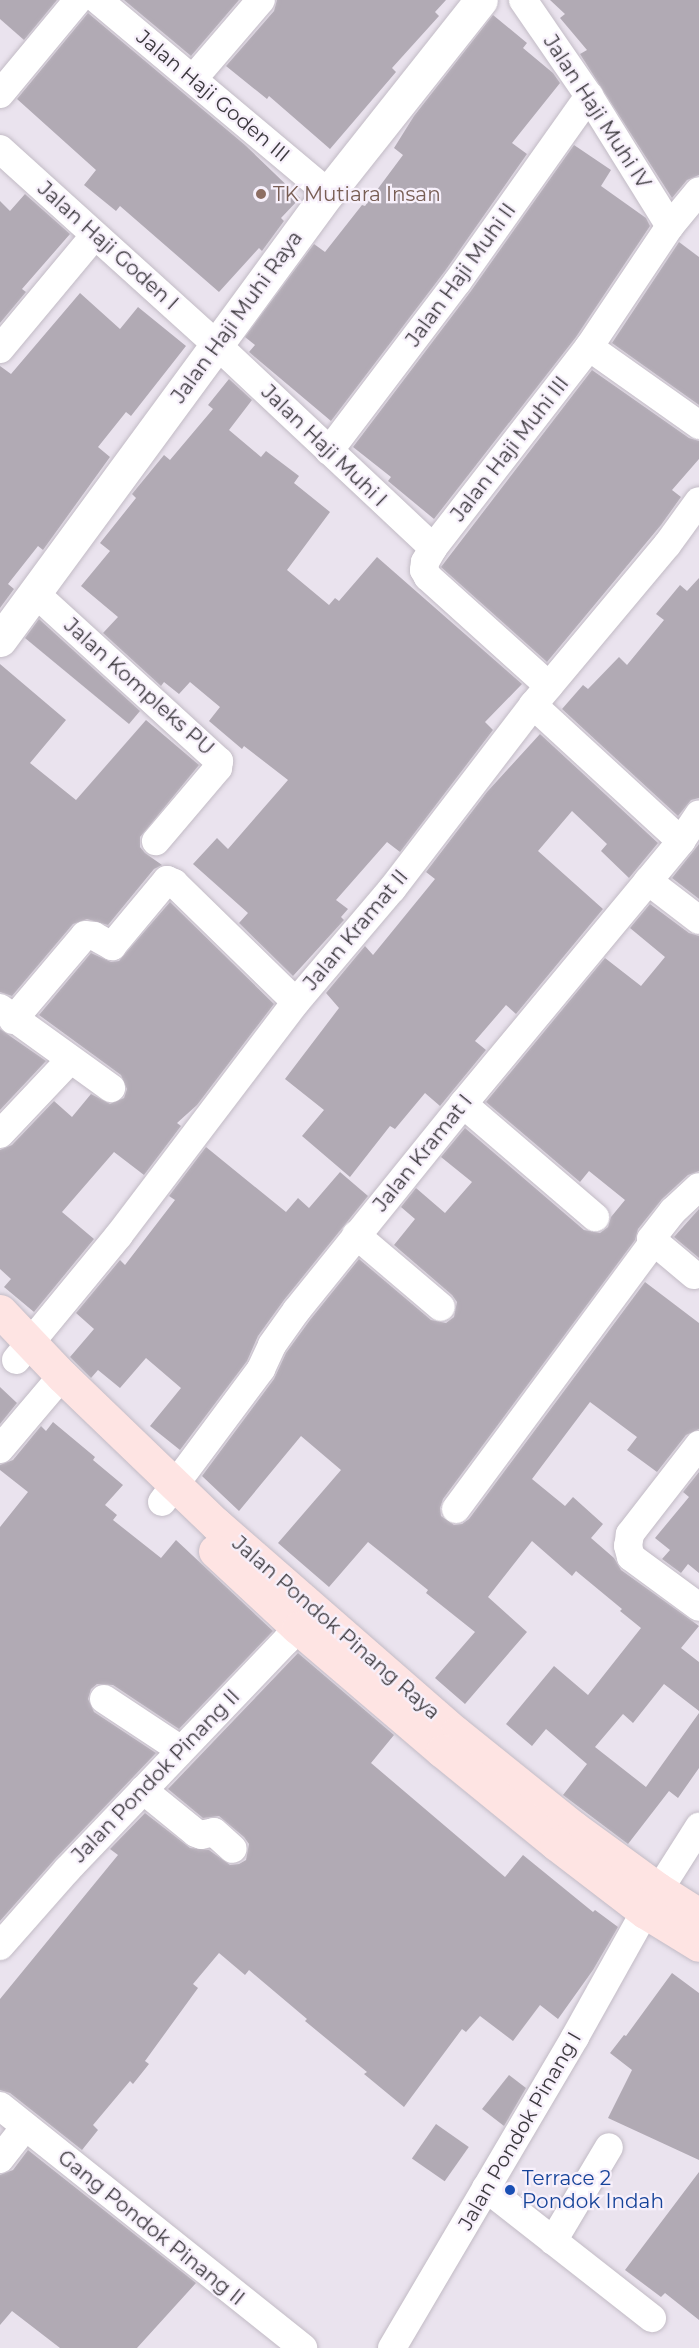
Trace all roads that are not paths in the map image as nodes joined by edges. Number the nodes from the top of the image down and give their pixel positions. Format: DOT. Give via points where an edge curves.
graph roads {
  1 [pos="78,0"];
  2 [pos="98,0"];
  3 [pos="261,0"];
  4 [pos="480,0"];
  5 [pos="523,0"];
  6 [pos="193,79"];
  7 [pos="0,94"];
  8 [pos="589,96"];
  9 [pos="0,149"];
  10 [pos="699,191"];
  11 [pos="328,193"];
  12 [pos="670,225"];
  13 [pos="95,235"];
  14 [pos="216,344"];
  15 [pos="589,347"];
  16 [pos="0,349"];
  17 [pos="699,425"];
  18 [pos="329,451"];
  19 [pos="699,501"];
  20 [pos="433,548"];
  21 [pos="36,594"];
  22 [pos="0,640"];
  23 [pos="541,696"];
  24 [pos="699,814"];
  25 [pos="681,840"];
  26 [pos="156,841"];
  27 [pos="648,881"];
  28 [pos="699,920"];
  29 [pos="296,1002"];
  30 [pos="6,1014"];
  31 [pos="70,1060"];
  32 [pos="111,1088"];
  33 [pos="463,1104"];
  34 [pos="0,1134"];
  35 [pos="699,1187"];
  36 [pos="595,1217"];
  37 [pos="356,1235"];
  38 [pos="653,1243"];
  39 [pos="694,1275"];
  40 [pos="441,1307"];
  41 [pos="0,1311"];
  42 [pos="15,1349"];
  43 [pos="55,1384"];
  44 [pos="699,1445"];
  45 [pos="0,1449"];
  46 [pos="169,1493"];
  47 [pos="456,1509"];
  48 [pos="699,1607"];
  49 [pos="305,1617"];
  50 [pos="104,1698"];
  51 [pos="181,1750"];
  52 [pos="143,1790"];
  53 [pos="699,1827"];
  54 [pos="233,1849"];
  55 [pos="652,1900"];
  56 [pos="699,1914"];
  57 [pos="699,1945"];
  58 [pos="0,1946"];
  59 [pos="0,2106"];
  60 [pos="25,2127"];
  61 [pos="609,2147"];
  62 [pos="0,2158"];
  63 [pos="486,2188"];
  64 [pos="553,2241"];
  65 [pos="652,2318"];
  66 [pos="303,2348"];
  67 [pos="392,2348"];
  1 -- 7 [label="street"];
  2 -- 6 [label="street, Jalan Haji Goden III"];
  3 -- 6 [label="street"];
  4 -- 11 [label="street, Jalan Haji Muhi Raya"];
  5 -- 8 [label="street, Jalan Haji Muhi IV"];
  6 -- 11 [label="street, Jalan Haji Goden III"];
  8 -- 12 [label="street, Jalan Haji Muhi IV"];
  8 -- 18 [label="street, Jalan Haji Muhi II" via="458,281"];
  9 -- 13 [label="street, Jalan Haji Goden I"];
  10 -- 12 [label="street, Jalan Haji Muhi III"];
  11 -- 14 [label="street, Jalan Haji Muhi Raya"];
  12 -- 15 [label="street, Jalan Haji Muhi III"];
  13 -- 14 [label="street, Jalan Haji Goden I"];
  13 -- 16 [label="street"];
  14 -- 18 [label="street, Jalan Haji Muhi I"];
  14 -- 21 [label="street, Jalan Haji Muhi Raya"];
  15 -- 17 [label="street"];
  15 -- 20 [label="street, Jalan Haji Muhi III"];
  18 -- 20 [label="street, Jalan Haji Muhi I"];
  19 -- 23 [label="street, Jalan Kramat II"];
  20 -- 23 [label="street, Jalan Haji Muhi III" via="424,570 428,577"];
  21 -- 22 [label="street, Jalan Haji Muhi Raya"];
  21 -- 26 [label="street, Jalan Kompleks PU" via="219,761 218,768"];
  23 -- 25 [label="street"];
  23 -- 29 [label="street, Jalan Kramat II" via="392,889"];
  24 -- 25 [label="street, Jalan Kramat I"];
  25 -- 27 [label="street, Jalan Kramat I"];
  27 -- 28 [label="street"];
  27 -- 33 [label="street, Jalan Kramat I"];
  29 -- 30 [label="street" via="167,880 112,946 85,935"];
  29 -- 42 [label="street, Jalan Kramat II" via="119,1235"];
  30 -- 31 [label="street"];
  31 -- 32 [label="street"];
  31 -- 34 [label="street"];
  33 -- 36 [label="street"];
  33 -- 37 [label="street, Jalan Kramat I"];
  35 -- 38 [label="street" via="666,1219 652,1237"];
  37 -- 40 [label="street"];
  37 -- 46 [label="street, Jalan Kramat I" via="287,1324 261,1369"];
  38 -- 39 [label="street"];
  38 -- 47 [label="street"];
  41 -- 42 [label="main road, Jalan Pondok Pinang Raya"];
  42 -- 43 [label="main road, Jalan Pondok Pinang Raya"];
  43 -- 45 [label="street"];
  43 -- 46 [label="main road, Jalan Pondok Pinang Raya"];
  44 -- 48 [label="street" via="630,1534 628,1546 632,1557"];
  46 -- 49 [label="main road, Jalan Pondok Pinang Raya"];
  49 -- 51 [label="street, Jalan Pondok Pinang II"];
  49 -- 55 [label="main road, Jalan Pondok Pinang Raya" via="442,1751"];
  50 -- 51 [label="street"];
  51 -- 52 [label="street, Jalan Pondok Pinang II"];
  52 -- 54 [label="street" via="196,1833 214,1832"];
  52 -- 58 [label="street, Jalan Pondok Pinang II"];
  53 -- 55 [label="street, Jalan Pondok Pinang I"];
  55 -- 56 [label="main road, Jalan Pondok Pinang Raya"];
  55 -- 57 [label="main road, Jalan Pondok Pinang Raya"];
  55 -- 63 [label="street, Jalan Pondok Pinang I"];
  59 -- 60 [label="street, Gang Pondok Pinang II"];
  60 -- 62 [label="street"];
  60 -- 66 [label="street, Gang Pondok Pinang II"];
  61 -- 64 [label="street"];
  63 -- 64 [label="street"];
  63 -- 67 [label="street, Jalan Pondok Pinang I"];
  64 -- 65 [label="street"];
}
